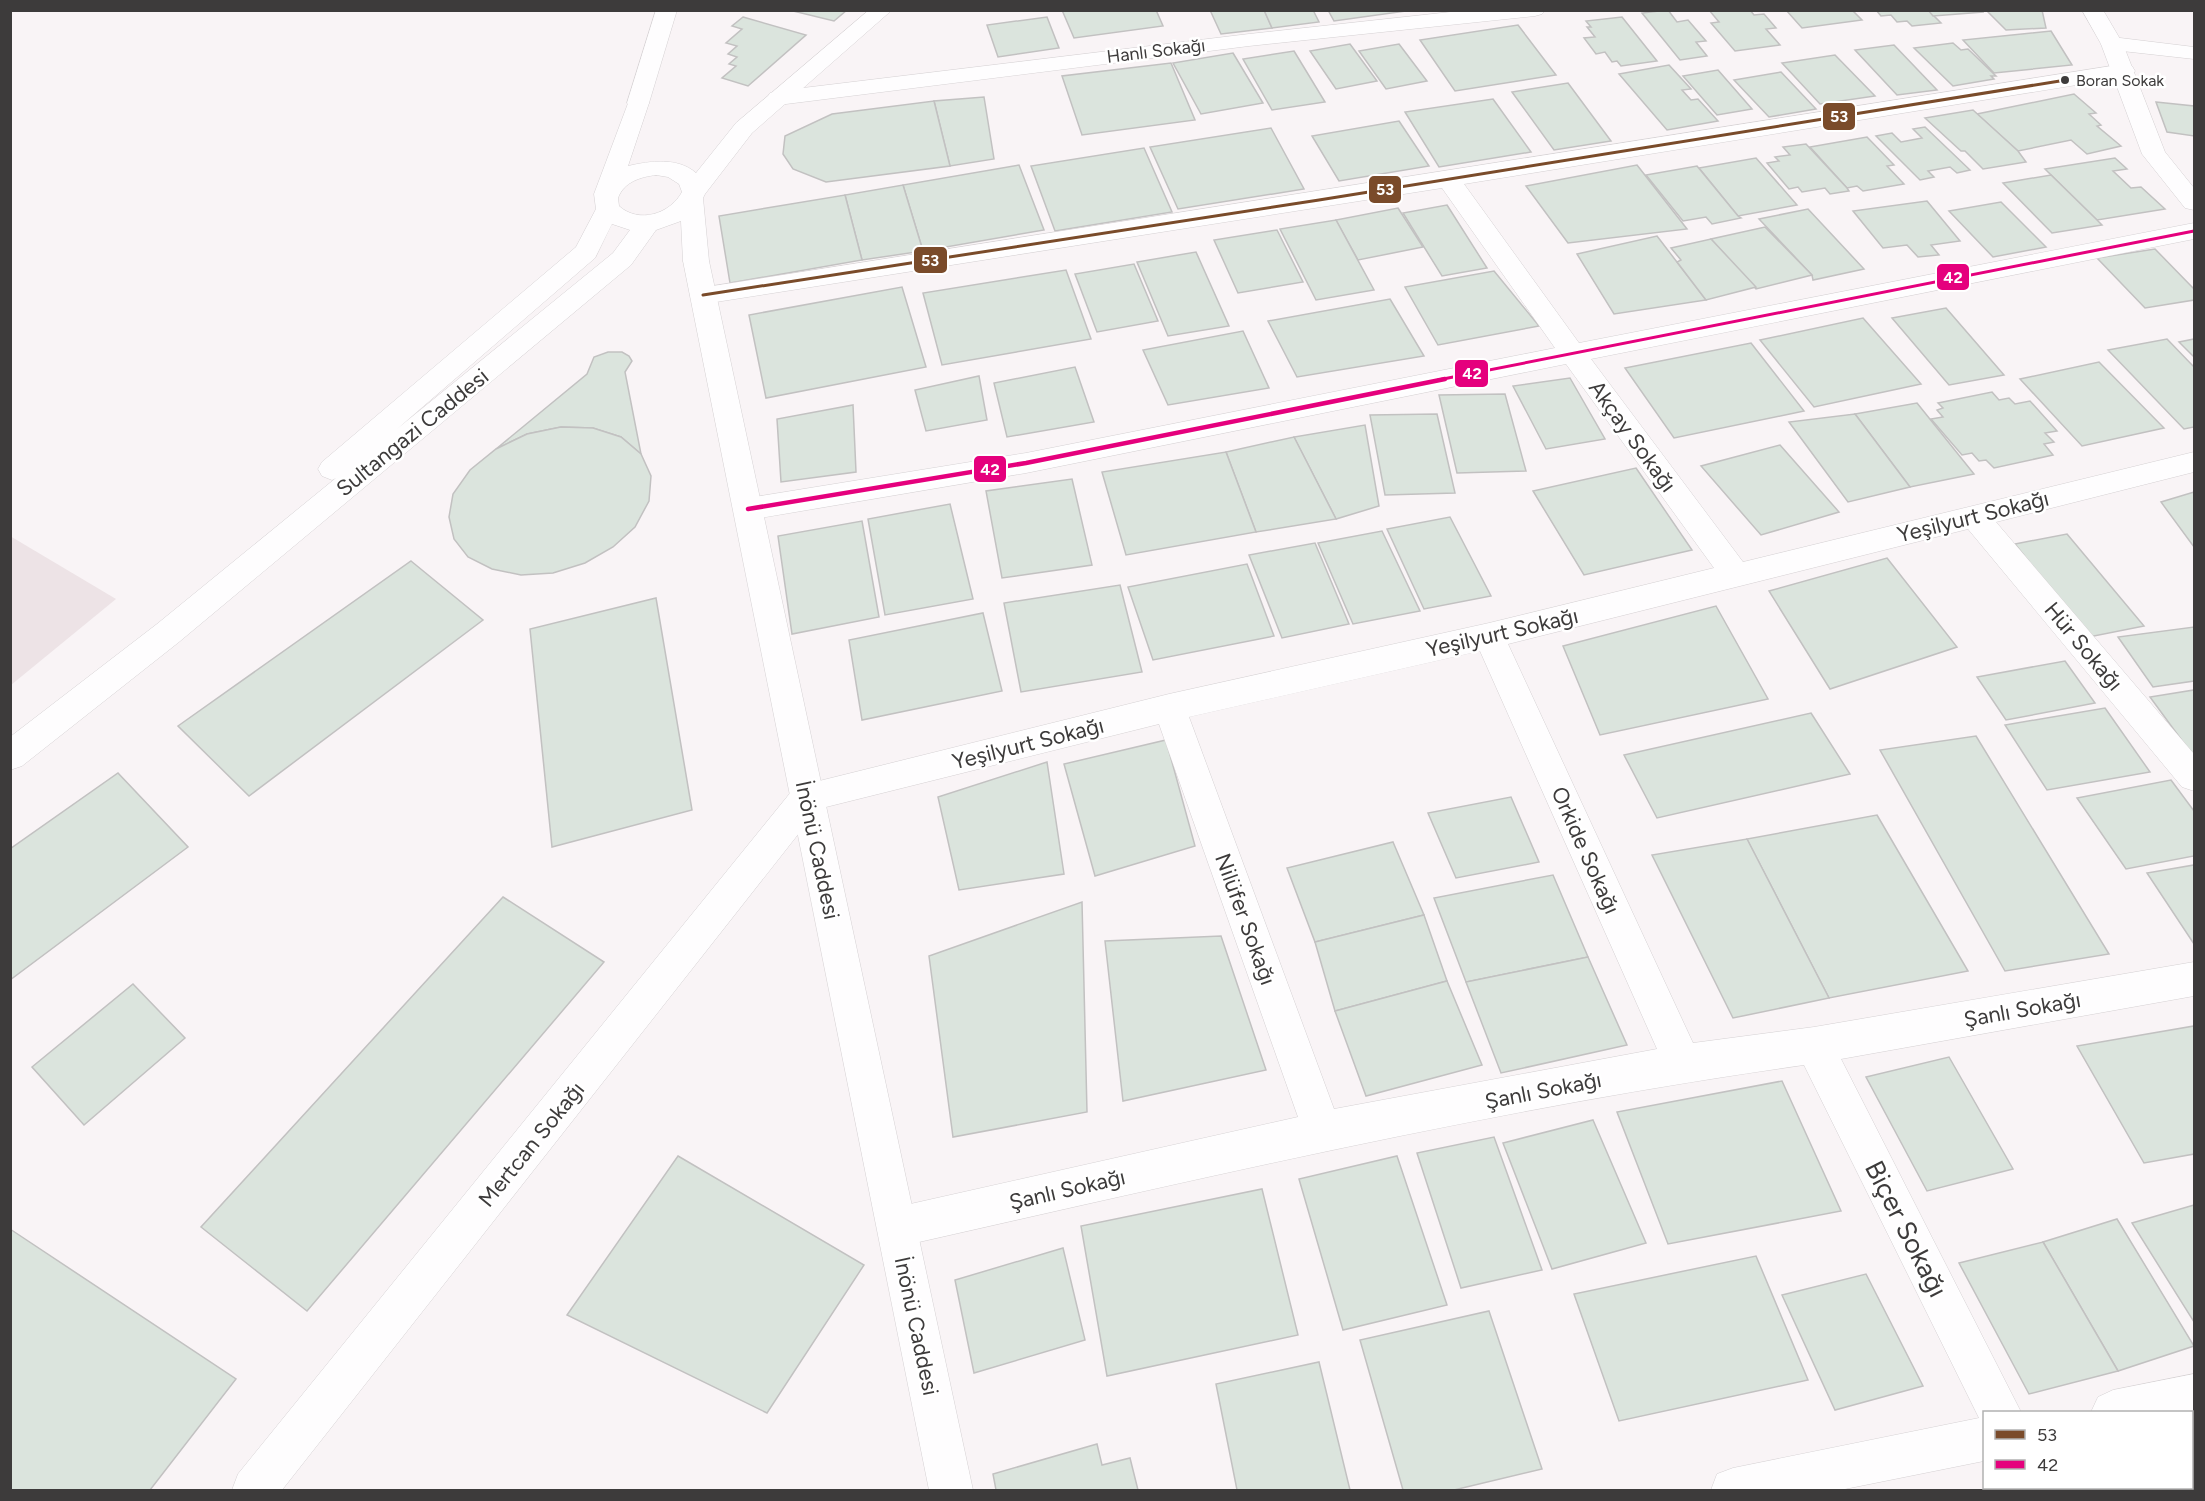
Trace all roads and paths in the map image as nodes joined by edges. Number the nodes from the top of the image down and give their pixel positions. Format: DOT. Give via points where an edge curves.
graph roads {
  1 [pos="667,10"];
  2 [pos="882,10"];
  3 [pos="1535,10"];
  4 [pos="2092,10"];
  5 [pos="2112,44"];
  6 [pos="2194,53"];
  7 [pos="2124,71"];
  8 [pos="778,98"];
  9 [pos="638,103"];
  10 [pos="744,128"];
  11 [pos="656,155"];
  12 [pos="1448,179"];
  13 [pos="693,196"];
  14 [pos="607,202"];
  15 [pos="2194,203"];
  16 [pos="655,222"];
  17 [pos="2194,231"];
  18 [pos="696,261"];
  19 [pos="703,295"];
  20 [pos="1573,353"];
  21 [pos="2194,462"];
  22 [pos="748,509"];
  23 [pos="1974,516"];
  24 [pos="1736,575"];
  25 [pos="168,633"];
  26 [pos="1489,636"];
  27 [pos="1169,708"];
  28 [pos="10,756"];
  29 [pos="2194,777"];
  30 [pos="807,798"];
  31 [pos="2194,979"];
  32 [pos="1814,1045"];
  33 [pos="1683,1063"];
  34 [pos="1323,1131"];
  35 [pos="897,1227"];
  36 [pos="2194,1396"];
  37 [pos="1998,1411"];
  38 [pos="2123,1411"];
  39 [pos="1983,1439"];
  40 [pos="254,1491"];
  41 [pos="951,1491"];
  42 [pos="1733,1491"];
  1 -- 9 [label="street"];
  2 -- 8 [label="street, Sultangazi Caddesi"];
  3 -- 8 [label="street, Hanlı Sokağı" via="1249,40"];
  4 -- 5 [label="street"];
  5 -- 6 [label="street"];
  5 -- 7 [label="street"];
  7 -- 12 [label="street"];
  7 -- 15 [label="street" via="2154,154"];
  8 -- 10 [label="street, Sultangazi Caddesi"];
  9 -- 11 [label="street"];
  9 -- 14 [label="street"];
  10 -- 11 [label="street, Sultangazi Caddesi"];
  10 -- 13 [label="street, Sultangazi Caddesi"];
  11 -- 13 [label="street" via="688,177"];
  11 -- 14 [label="street, Sultangazi Caddesi" via="620,179"];
  12 -- 19 [label="street"];
  12 -- 20 [label="street, Akçay Sokağı"];
  13 -- 16 [label="street, Sultangazi Caddesi" via="680,212"];
  13 -- 18 [label="street"];
  14 -- 16 [label="street" via="623,220"];
  14 -- 25 [label="street, Sultangazi Caddesi" via="586,252 186,593"];
  16 -- 18 [label="street, İnönü Caddesi"];
  16 -- 25 [label="street, Sultangazi Caddesi" via="622,259"];
  17 -- 20 [label="street"];
  18 -- 19 [label="street, İnönü Caddesi"];
  19 -- 22 [label="street, İnönü Caddesi"];
  20 -- 22 [label="street" via="1026,463"];
  20 -- 24 [label="street, Akçay Sokağı"];
  21 -- 23 [label="street, Yeşilyurt Sokağı"];
  22 -- 30 [label="street, İnönü Caddesi"];
  23 -- 24 [label="street, Yeşilyurt Sokağı"];
  23 -- 29 [label="street, Hür Sokağı"];
  24 -- 26 [label="street, Yeşilyurt Sokağı"];
  25 -- 28 [label="street, Sultangazi Caddesi"];
  26 -- 27 [label="street, Yeşilyurt Sokağı"];
  26 -- 33 [label="street, Orkide Sokağı"];
  27 -- 30 [label="street, Yeşilyurt Sokağı"];
  27 -- 34 [label="street, Nilüfer Sokağı"];
  30 -- 35 [label="street, İnönü Caddesi"];
  30 -- 40 [label="street, Mertcan Sokağı"];
  31 -- 32 [label="street, Şanlı Sokağı"];
  32 -- 33 [label="street, Şanlı Sokağı"];
  32 -- 37 [label="street, Biçer Sokağı"];
  33 -- 34 [label="street, Şanlı Sokağı"];
  34 -- 35 [label="street, Şanlı Sokağı"];
  35 -- 41 [label="street, İnönü Caddesi"];
  36 -- 38 [label="street"];
  39 -- 42 [label="street"];
}
